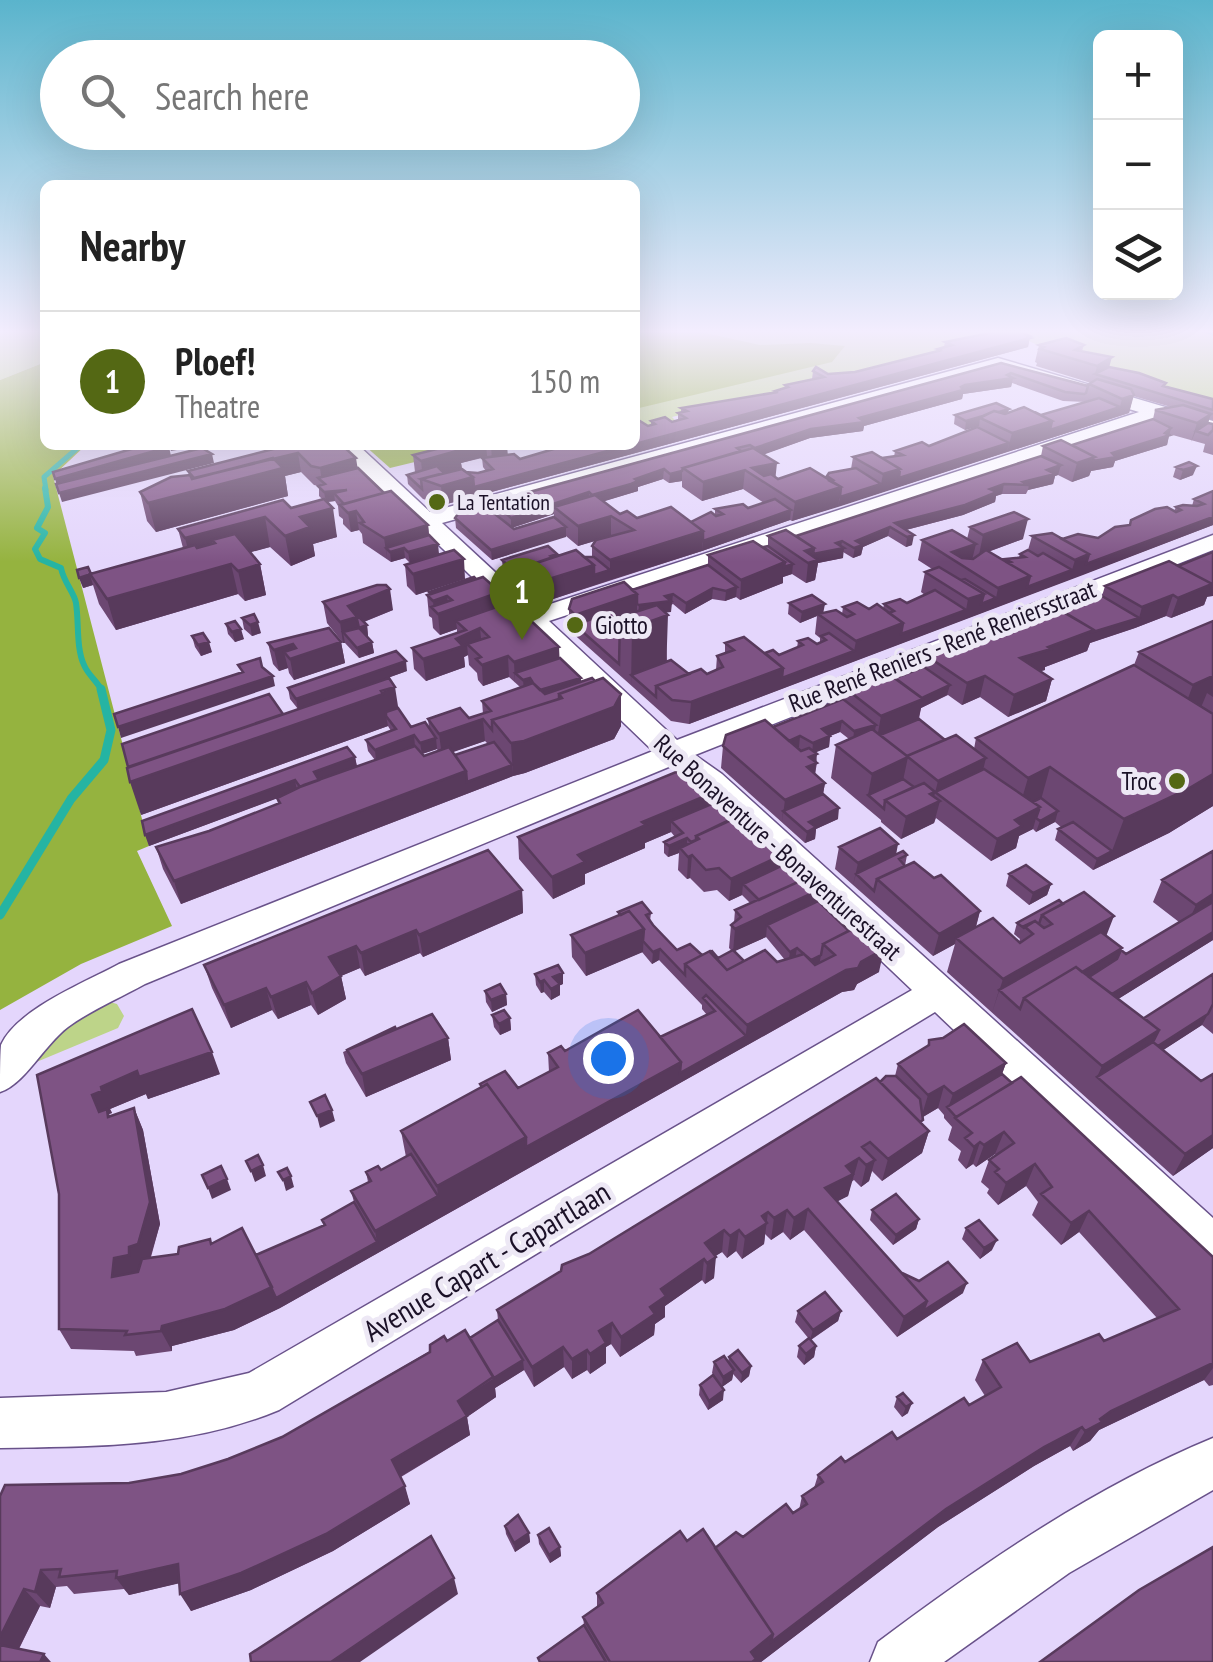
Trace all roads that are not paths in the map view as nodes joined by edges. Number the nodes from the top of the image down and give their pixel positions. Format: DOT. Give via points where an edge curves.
graph roads {
  1 [pos="842,407"];
  2 [pos="1143,407"];
  3 [pos="1161,412"];
  4 [pos="1213,428"];
  5 [pos="351,450"];
  6 [pos="426,520"];
  7 [pos="1213,542"];
  8 [pos="530,619"];
  9 [pos="672,752"];
  10 [pos="938,992"];
  11 [pos="0,1076"];
  12 [pos="1213,1246"];
  13 [pos="0,1423"];
  14 [pos="1213,1463"];
  15 [pos="898,1662"];
  1 -- 6 [label="street"];
  2 -- 3 [label="street"];
  3 -- 4 [label="street"];
  3 -- 8 [label="street"];
  5 -- 6 [label="street, Rue Bonaventure - Bonaventurestraat"];
  6 -- 8 [label="street, Rue Bonaventure - Bonaventurestraat"];
  7 -- 9 [label="street, Rue René Reniers - René Reniersstraat"];
  8 -- 9 [label="street, Rue Bonaventure - Bonaventurestraat"];
  9 -- 10 [label="street, Rue Bonaventure - Bonaventurestraat"];
  9 -- 11 [label="street, Rue René Reniers - René Reniersstraat" via="107,986 43,1025"];
  10 -- 12 [label="street, Rue Bonaventure - Bonaventurestraat"];
  10 -- 13 [label="street, Avenue Capart - Capartlaan" via="262,1393 196,1414"];
  14 -- 15 [label="street" via="1127,1505 995,1588"];
}
